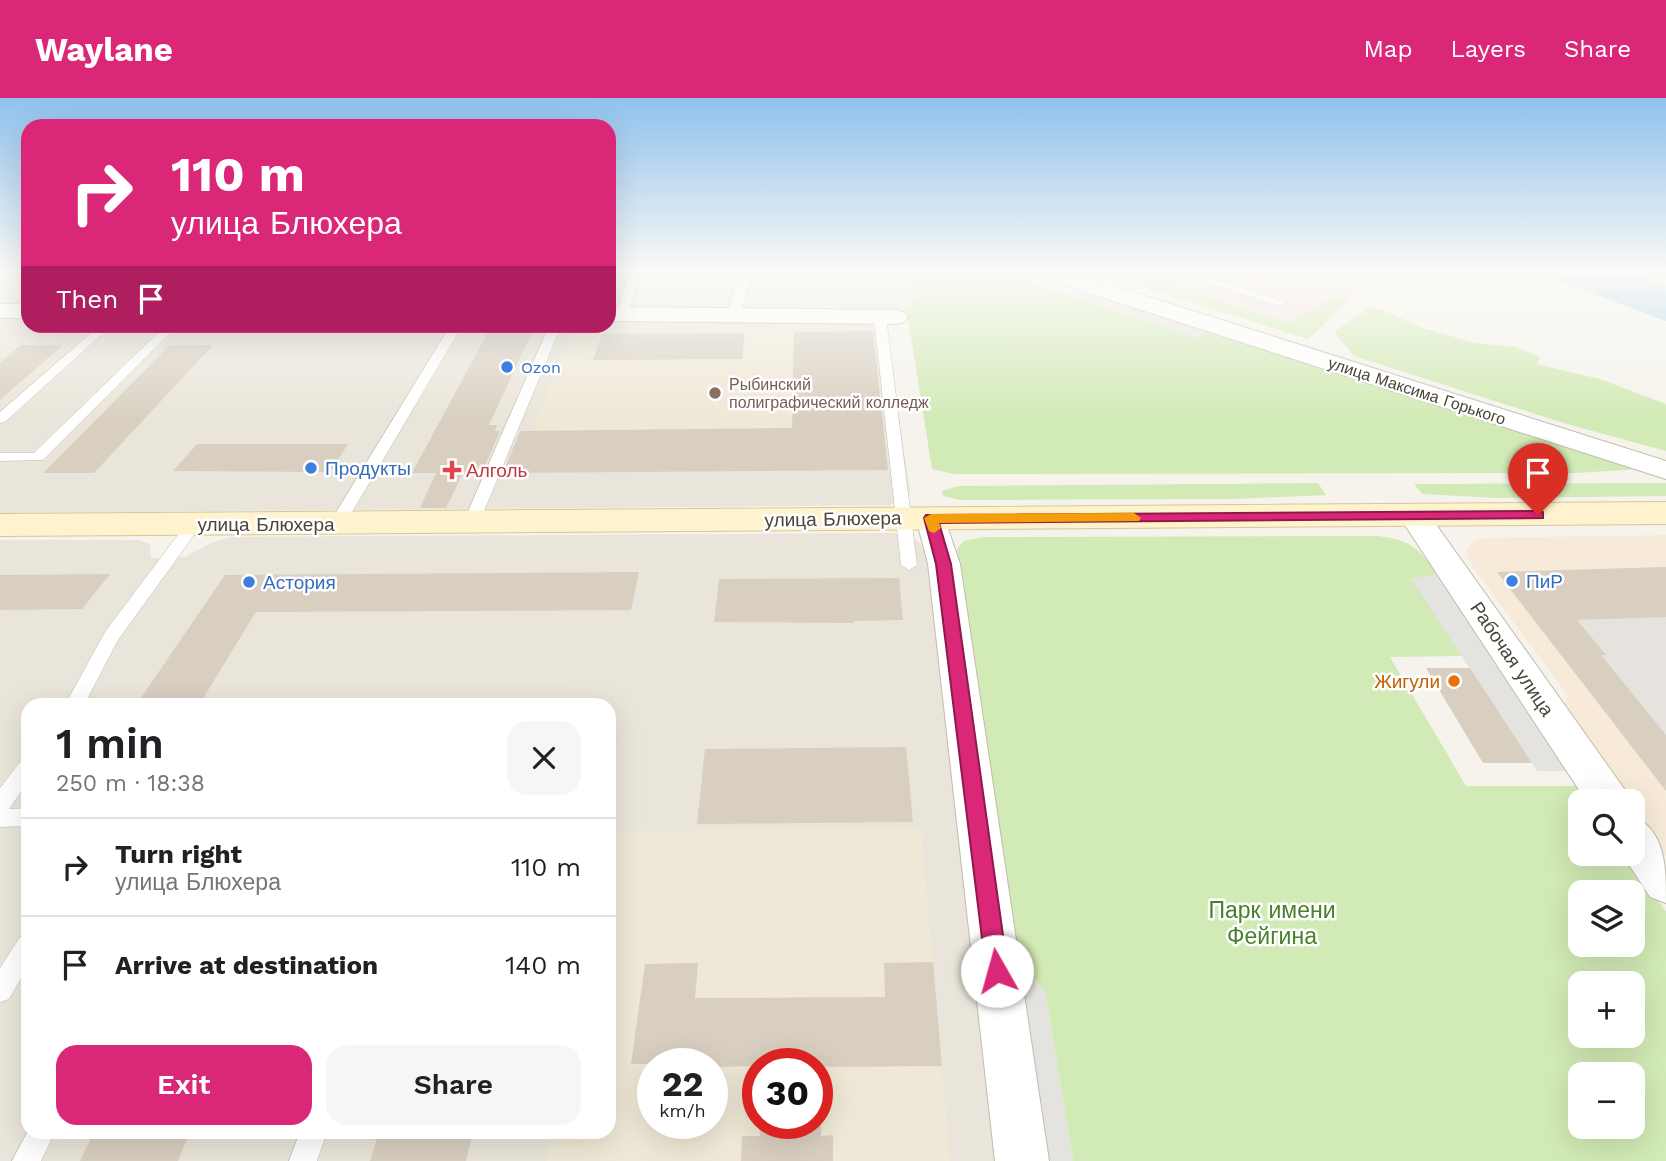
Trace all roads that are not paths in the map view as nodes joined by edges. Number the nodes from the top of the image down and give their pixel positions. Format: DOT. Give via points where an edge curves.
graph roads {
  1 [pos="889,322"];
  2 [pos="1231,322"];
  3 [pos="97,333"];
  4 [pos="164,333"];
  5 [pos="452,333"];
  6 [pos="552,333"];
  7 [pos="0,419"];
  8 [pos="0,457"];
  9 [pos="1666,470"];
  10 [pos="1666,513"];
  11 [pos="1414,516"];
  12 [pos="917,518"];
  13 [pos="471,523"];
  14 [pos="194,524"];
  15 [pos="337,524"];
  16 [pos="0,525"];
  17 [pos="909,565"];
  18 [pos="79,698"];
  19 [pos="21,776"];
  20 [pos="1601,789"];
  21 [pos="0,804"];
  22 [pos="21,817"];
  23 [pos="0,818"];
  24 [pos="1645,852"];
  25 [pos="1666,883"];
  26 [pos="21,956"];
  27 [pos="0,990"];
  28 [pos="38,1139"];
  29 [pos="311,1139"];
  30 [pos="26,1161"];
  31 [pos="303,1161"];
  32 [pos="1023,1161"];
  1 -- 12 [label="lane"];
  2 -- 9 [label="street, улица Максима Горького"];
  3 -- 7 [label="lane"];
  4 -- 8 [label="lane" via="38,457"];
  5 -- 15 [label="lane"];
  6 -- 13 [label="lane"];
  10 -- 11 [label="street, улица Блюхера"];
  11 -- 12 [label="street, улица Блюхера"];
  11 -- 20 [label="street, Рабочая улица"];
  12 -- 13 [label="street, улица Блюхера"];
  12 -- 17 [label="lane"];
  12 -- 32 [label="street" via="944,564"];
  13 -- 15 [label="street, улица Блюхера"];
  14 -- 15 [label="street, улица Блюхера"];
  14 -- 16 [label="street, улица Блюхера"];
  14 -- 18 [label="lane" via="111,637"];
  19 -- 21 [label="lane"];
  22 -- 23 [label="lane"];
  24 -- 25 [label="street"];
  26 -- 27 [label="lane"];
  28 -- 30 [label="lane"];
  29 -- 31 [label="lane"];
}
